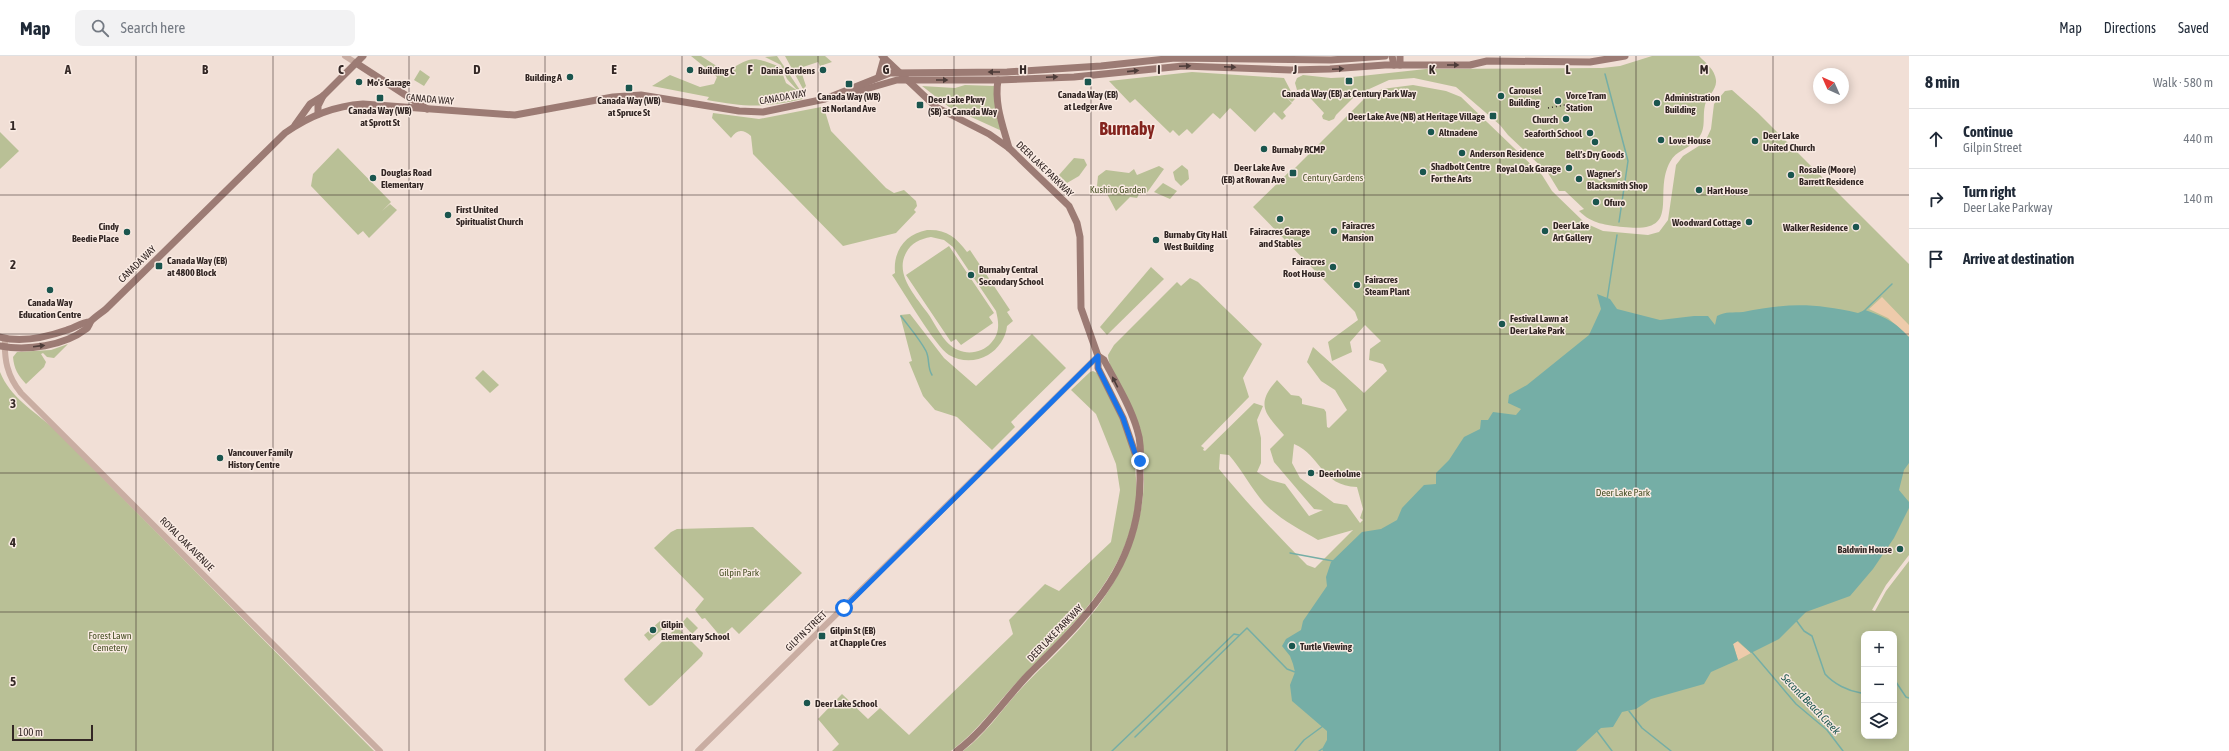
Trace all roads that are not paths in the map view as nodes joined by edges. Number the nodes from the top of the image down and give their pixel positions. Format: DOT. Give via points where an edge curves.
graph roads {
  1 [pos="345,56"];
  2 [pos="363,56"];
  3 [pos="1385,56"];
  4 [pos="1392,56"];
  5 [pos="1400,56"];
  6 [pos="1479,56"];
  7 [pos="1625,56"];
  8 [pos="883,57"];
  9 [pos="1370,57"];
  10 [pos="1487,61"];
  11 [pos="356,63"];
  12 [pos="1397,65"];
  13 [pos="900,73"];
  14 [pos="879,76"];
  15 [pos="908,80"];
  16 [pos="998,80"];
  17 [pos="845,92"];
  18 [pos="323,96"];
  19 [pos="427,109"];
  20 [pos="318,114"];
  21 [pos="294,127"];
  22 [pos="1009,148"];
  23 [pos="90,322"];
  24 [pos="3,338"];
  25 [pos="2,346"];
  26 [pos="1098,356"];
  27 [pos="380,751"];
  28 [pos="698,751"];
  29 [pos="957,751"];
  1 -- 11 [label="street"];
  2 -- 11 [label="main road"];
  3 -- 9 [label="main road, CANADA WAY"];
  4 -- 12 [label="main road"];
  5 -- 12 [label="main road"];
  6 -- 10 [label="main road"];
  7 -- 10 [label="main road, CANADA WAY" via="1590,62"];
  8 -- 13 [label="main road, DEER LAKE PARKWAY"];
  8 -- 14 [label="main road"];
  9 -- 13 [label="main road, CANADA WAY, one-way" via="1331,60 1192,57 1007,72"];
  12 -- 10 [label="main road, CANADA WAY, one-way" via="1470,65"];
  11 -- 18 [label="main road"];
  11 -- 19 [label="main road"];
  16 -- 12 [label="main road, CANADA WAY, one-way" via="1102,75 1183,66 1291,70"];
  13 -- 14 [label="main road, CANADA WAY"];
  13 -- 15 [label="main road, DEER LAKE PARKWAY"];
  14 -- 17 [label="main road, CANADA WAY"];
  15 -- 16 [label="main road, CANADA WAY, one-way"];
  15 -- 17 [label="main road, CANADA WAY" via="898,80 852,93"];
  15 -- 22 [label="main road, DEER LAKE PARKWAY" via="936,107 989,134"];
  16 -- 22 [label="main road" via="998,105"];
  17 -- 19 [label="main road, CANADA WAY" via="798,106 763,112 739,111 641,95 613,97 515,115"];
  18 -- 20 [label="main road" via="318,106"];
  18 -- 21 [label="main road" via="310,104"];
  19 -- 20 [label="main road, CANADA WAY" via="363,104 341,106"];
  20 -- 21 [label="main road, CANADA WAY"];
  21 -- 23 [label="main road, CANADA WAY"];
  22 -- 26 [label="main road, DEER LAKE PARKWAY" via="1063,199 1072,211 1080,237 1081,308"];
  23 -- 24 [label="main road, CANADA WAY" via="46,337"];
  25 -- 23 [label="main road, CANADA WAY, one-way" via="28,348 47,345 79,334 88,328"];
  24 -- 25 [label="street, ROYAL OAK AVENUE"];
  25 -- 27 [label="street, ROYAL OAK AVENUE" via="10,377 21,393"];
  26 -- 28 [label="street, GILPIN STREET"];
  26 -- 29 [label="main road, DEER LAKE PARKWAY" via="1098,368 1123,418 1140,461 1140,496 1136,524 1127,551 1106,589 1088,614 1018,686 985,726"];
}
